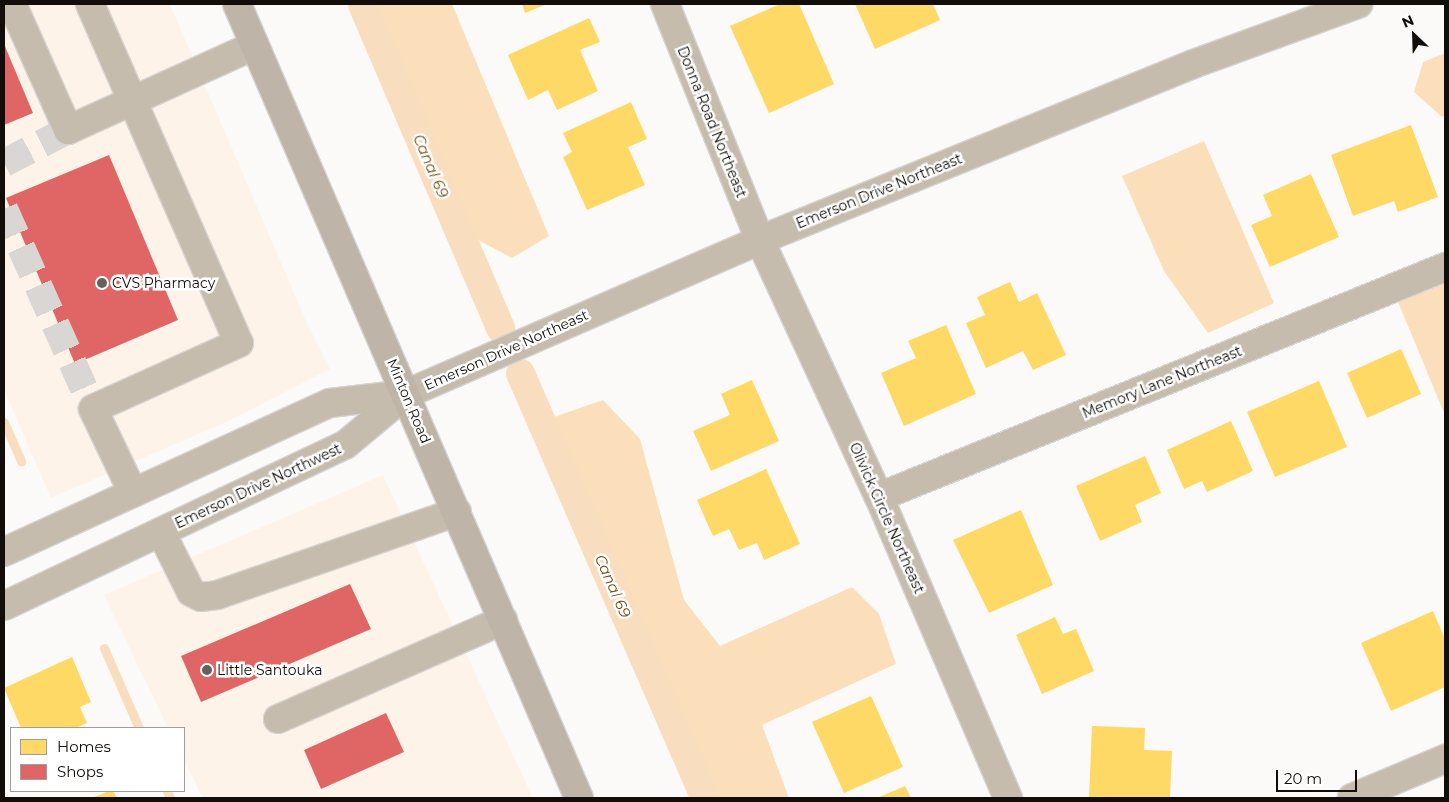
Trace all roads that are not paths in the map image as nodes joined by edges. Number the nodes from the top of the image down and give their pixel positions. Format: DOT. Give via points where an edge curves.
graph roads {
  1 [pos="12,4"];
  2 [pos="90,4"];
  3 [pos="237,4"];
  4 [pos="665,4"];
  5 [pos="1358,4"];
  6 [pos="255,46"];
  7 [pos="132,101"];
  8 [pos="760,240"];
  9 [pos="1445,267"];
  10 [pos="406,394"];
  11 [pos="133,493"];
  12 [pos="879,497"];
  13 [pos="456,512"];
  14 [pos="161,532"];
  15 [pos="4,552"];
  16 [pos="4,606"];
  17 [pos="503,620"];
  18 [pos="278,719"];
  19 [pos="1445,759"];
  20 [pos="579,798"];
  21 [pos="1008,798"];
  22 [pos="1352,798"];
  1 -- 7 [label="street" via="68,130"];
  2 -- 7 [label="street"];
  3 -- 6 [label="main road, Minton Road"];
  4 -- 8 [label="street, Donna Road Northeast"];
  5 -- 8 [label="street, Emerson Drive Northeast" via="1193,64"];
  6 -- 7 [label="street"];
  6 -- 10 [label="main road, Minton Road"];
  7 -- 11 [label="street" via="239,343 93,409"];
  8 -- 10 [label="street, Emerson Drive Northeast"];
  8 -- 12 [label="street, Olivick Circle Northeast"];
  9 -- 12 [label="street, Memory Lane Northeast"];
  10 -- 11 [label="street" via="330,402"];
  10 -- 13 [label="main road, Minton Road"];
  10 -- 14 [label="street, Emerson Drive Northwest" via="346,445"];
  11 -- 15 [label="street"];
  12 -- 21 [label="street, Olivick Circle Northeast"];
  13 -- 14 [label="street" via="217,595 201,597 191,592"];
  13 -- 17 [label="main road, Minton Road"];
  14 -- 16 [label="street, Emerson Drive Northwest"];
  17 -- 18 [label="street"];
  17 -- 20 [label="main road, Minton Road"];
  19 -- 22 [label="street"];
}
